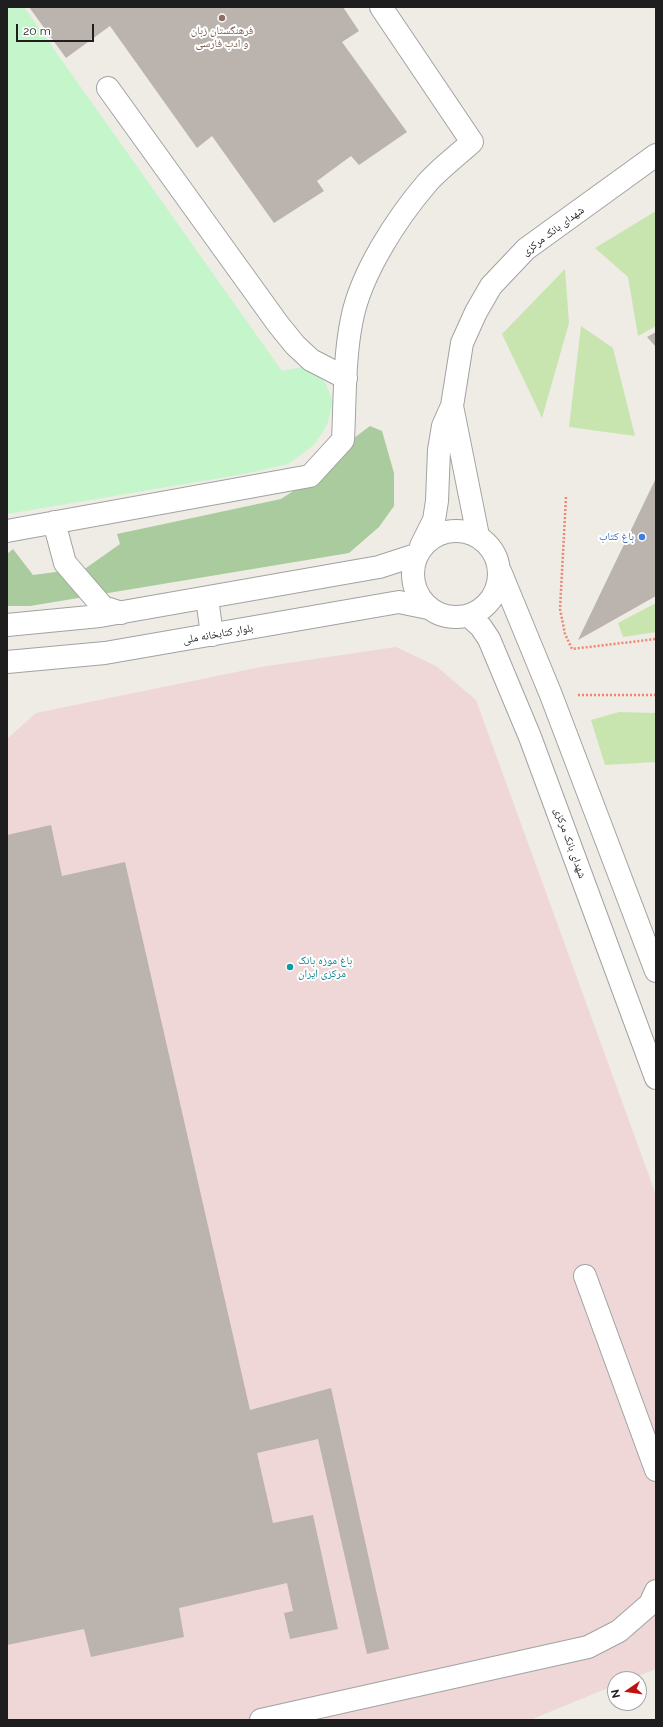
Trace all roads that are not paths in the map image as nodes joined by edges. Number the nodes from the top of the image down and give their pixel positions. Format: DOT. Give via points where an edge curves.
graph roads {
  1 [pos="381,7"];
  2 [pos="108,88"];
  3 [pos="656,155"];
  4 [pos="346,378"];
  5 [pos="452,406"];
  6 [pos="54,522"];
  7 [pos="7,531"];
  8 [pos="478,536"];
  9 [pos="418,552"];
  10 [pos="500,571"];
  11 [pos="207,598"];
  12 [pos="428,608"];
  13 [pos="121,613"];
  14 [pos="470,616"];
  15 [pos="7,625"];
  16 [pos="212,635"];
  17 [pos="7,662"];
  18 [pos="656,971"];
  19 [pos="656,1078"];
  20 [pos="585,1276"];
  21 [pos="656,1470"];
  22 [pos="656,1592"];
  23 [pos="261,1720"];
  1 -- 4 [label="lane" via="472,142 428,182 373,262 361,288 352,319"];
  2 -- 4 [label="lane" via="295,345 311,360"];
  3 -- 5 [label="lane, شهدای بانک مرکزی" via="526,249 491,286 462,343"];
  4 -- 6 [label="lane" via="343,440 310,476"];
  5 -- 8 [label="lane, شهدای بانک مرکزی"];
  5 -- 9 [label="lane" via="443,426 439,450 434,520"];
  6 -- 7 [label="lane"];
  6 -- 13 [label="lane" via="65,563 103,607"];
  8 -- 9 [label="lane" via="466,531 440,533 429,539"];
  8 -- 10 [label="lane" via="489,545"];
  9 -- 11 [label="lane" via="379,567"];
  9 -- 12 [label="lane" via="413,569 413,584"];
  10 -- 14 [label="lane" via="498,586 492,599"];
  10 -- 18 [label="lane" via="551,695"];
  11 -- 13 [label="lane"];
  11 -- 16 [label="lane"];
  12 -- 14 [label="lane" via="441,615 455,618"];
  12 -- 16 [label="lane, بلوار کتابخانه ملی" via="399,602"];
  13 -- 15 [label="lane"];
  14 -- 19 [label="lane, شهدای بانک مرکزی" via="489,639 530,737"];
  16 -- 17 [label="lane, بلوار کتابخانه ملی" via="105,653"];
  20 -- 21 [label="lane"];
  22 -- 23 [label="lane" via="650,1604 619,1631 588,1646"];
}
